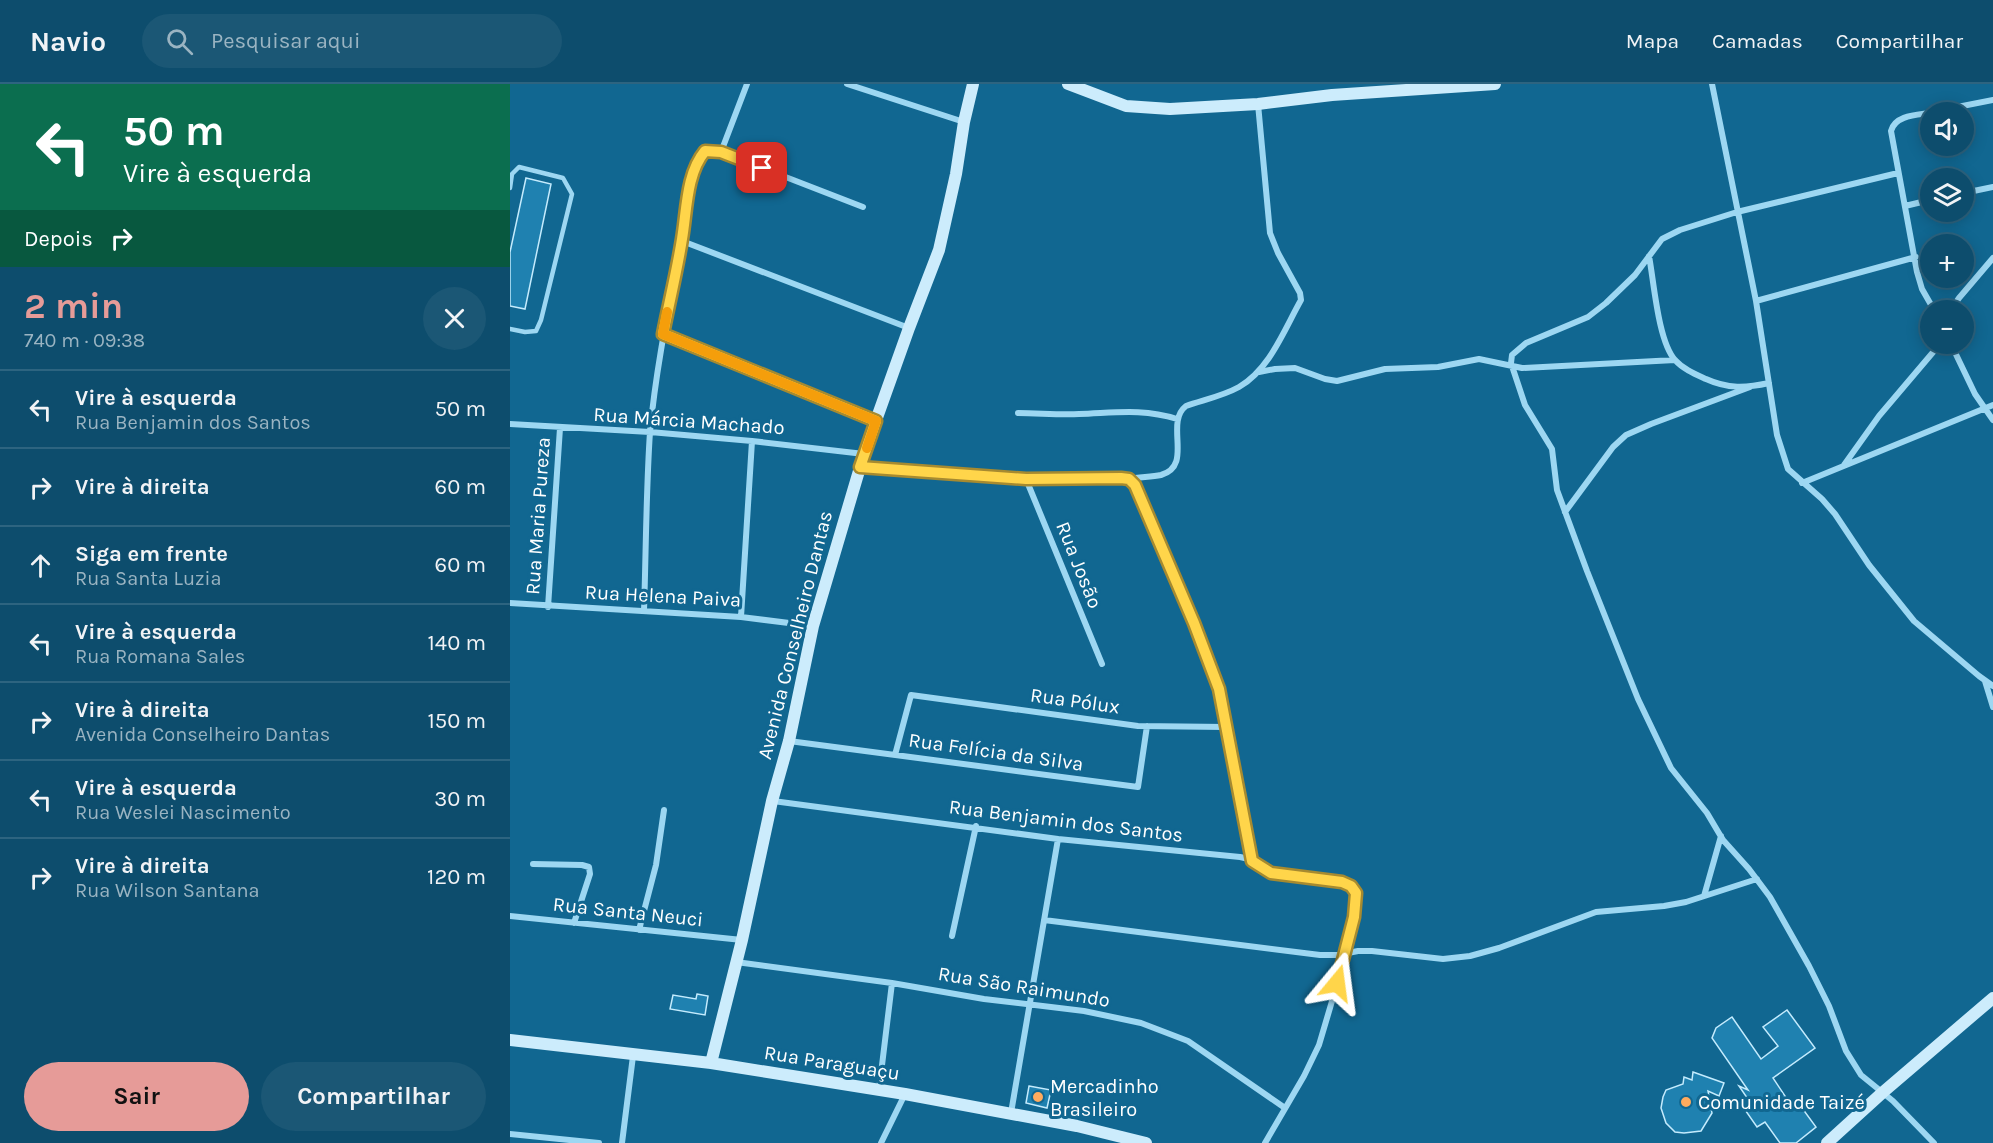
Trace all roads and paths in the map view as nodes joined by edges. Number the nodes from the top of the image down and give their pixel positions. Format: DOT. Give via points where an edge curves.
graph roads {
  1 [pos="747,84"];
  2 [pos="847,84"];
  3 [pos="973,84"];
  4 [pos="1068,84"];
  5 [pos="1495,84"];
  6 [pos="1713,84"];
  7 [pos="1993,100"];
  8 [pos="1258,104"];
  9 [pos="1974,104"];
  10 [pos="1920,115"];
  11 [pos="964,122"];
  12 [pos="721,152"];
  13 [pos="1898,173"];
  14 [pos="1993,187"];
  15 [pos="510,188"];
  16 [pos="1974,191"];
  17 [pos="1920,202"];
  18 [pos="1905,206"];
  19 [pos="863,207"];
  20 [pos="1737,212"];
  21 [pos="682,241"];
  22 [pos="1649,256"];
  23 [pos="1916,256"];
  24 [pos="1993,258"];
  25 [pos="1928,300"];
  26 [pos="1958,300"];
  27 [pos="1756,301"];
  28 [pos="909,328"];
  29 [pos="510,329"];
  30 [pos="663,334"];
  31 [pos="1932,354"];
  32 [pos="1956,354"];
  33 [pos="1675,360"];
  34 [pos="1511,367"];
  35 [pos="1257,372"];
  36 [pos="1769,383"];
  37 [pos="1750,387"];
  38 [pos="1993,405"];
  39 [pos="1985,408"];
  40 [pos="1018,413"];
  41 [pos="1177,418"];
  42 [pos="1993,420"];
  43 [pos="876,421"];
  44 [pos="510,424"];
  45 [pos="560,428"];
  46 [pos="650,432"];
  47 [pos="752,441"];
  48 [pos="864,454"];
  49 [pos="1844,465"];
  50 [pos="860,467"];
  51 [pos="1026,479"];
  52 [pos="1129,479"];
  53 [pos="1802,483"];
  54 [pos="1565,512"];
  55 [pos="510,603"];
  56 [pos="548,607"];
  57 [pos="644,611"];
  58 [pos="741,617"];
  59 [pos="813,626"];
  60 [pos="1102,664"];
  61 [pos="1984,680"];
  62 [pos="1993,686"];
  63 [pos="1993,707"];
  64 [pos="1147,726"];
  65 [pos="1226,727"];
  66 [pos="789,741"];
  67 [pos="895,755"];
  68 [pos="772,801"];
  69 [pos="664,810"];
  70 [pos="976,826"];
  71 [pos="1721,836"];
  72 [pos="1058,838"];
  73 [pos="1252,861"];
  74 [pos="533,864"];
  75 [pos="1757,879"];
  76 [pos="1704,896"];
  77 [pos="510,916"];
  78 [pos="1044,920"];
  79 [pos="574,923"];
  80 [pos="639,930"];
  81 [pos="952,936"];
  82 [pos="742,940"];
  83 [pos="1346,954"];
  84 [pos="736,962"];
  85 [pos="892,983"];
  86 [pos="1993,998"];
  87 [pos="1029,1005"];
  88 [pos="510,1040"];
  89 [pos="633,1056"];
  90 [pos="711,1063"];
  91 [pos="879,1090"];
  92 [pos="1882,1093"];
  93 [pos="905,1094"];
  94 [pos="1285,1108"];
  95 [pos="1011,1113"];
  96 [pos="510,1134"];
  97 [pos="599,1143"];
  98 [pos="622,1143"];
  99 [pos="881,1143"];
  100 [pos="1146,1143"];
  101 [pos="1265,1143"];
  102 [pos="1827,1143"];
  103 [pos="1934,1143"];
  1 -- 12 [label="street"];
  2 -- 11 [label="street"];
  3 -- 11 [label="street, Avenida Conselheiro Dantas"];
  4 -- 8 [label="street" via="1126,106 1142,108"];
  5 -- 8 [label="street"];
  6 -- 20 [label="street"];
  7 -- 9 [label="street"];
  8 -- 35 [label="street" via="1270,233 1302,297 1276,348"];
  10 -- 13 [label="street" via="1894,123 1891,131"];
  11 -- 28 [label="street, Avenida Conselheiro Dantas" via="945,229"];
  12 -- 19 [label="street"];
  12 -- 21 [label="street" via="705,151 697,160"];
  13 -- 18 [label="street"];
  13 -- 20 [label="street"];
  14 -- 16 [label="street"];
  15 -- 29 [label="lane" via="512,174 519,167 563,178 572,194 536,331"];
  17 -- 18 [label="street"];
  18 -- 23 [label="street"];
  20 -- 22 [label="street" via="1680,230 1662,239"];
  20 -- 27 [label="street"];
  21 -- 28 [label="street"];
  21 -- 30 [label="street"];
  22 -- 33 [label="street" via="1664,339"];
  22 -- 34 [label="street" via="1606,303 1588,317 1527,343 1512,356"];
  23 -- 25 [label="street" via="1922,289"];
  23 -- 27 [label="street"];
  24 -- 26 [label="street"];
  27 -- 36 [label="street"];
  28 -- 43 [label="street, Avenida Conselheiro Dantas"];
  30 -- 43 [label="street"];
  30 -- 46 [label="street"];
  31 -- 49 [label="street"];
  32 -- 39 [label="street"];
  33 -- 34 [label="street"];
  33 -- 37 [label="street" via="1717,384"];
  34 -- 35 [label="street" via="1479,358 1438,367 1385,369 1337,381 1295,368"];
  34 -- 54 [label="street" via="1525,405 1552,449 1557,490"];
  35 -- 41 [label="street" via="1239,387 1186,406"];
  36 -- 37 [label="street"];
  36 -- 53 [label="street" via="1777,435 1788,469"];
  37 -- 54 [label="street" via="1626,435"];
  38 -- 39 [label="street"];
  39 -- 42 [label="street"];
  39 -- 49 [label="street"];
  40 -- 41 [label="street" via="1139,411"];
  41 -- 52 [label="street" via="1176,464 1162,474"];
  43 -- 48 [label="street, Avenida Conselheiro Dantas"];
  44 -- 45 [label="street, Rua Márcia Machado"];
  45 -- 46 [label="street, Rua Márcia Machado"];
  45 -- 56 [label="street, Rua Maria Pureza"];
  46 -- 47 [label="street, Rua Márcia Machado"];
  46 -- 57 [label="street"];
  47 -- 48 [label="street, Rua Márcia Machado"];
  47 -- 58 [label="street"];
  48 -- 50 [label="street, Avenida Conselheiro Dantas"];
  49 -- 53 [label="street"];
  50 -- 51 [label="street"];
  50 -- 59 [label="street, Avenida Conselheiro Dantas"];
  51 -- 52 [label="street"];
  51 -- 60 [label="street, Rua Josão"];
  52 -- 65 [label="street" via="1140,493 1210,662"];
  53 -- 61 [label="street" via="1822,499 1914,621"];
  54 -- 71 [label="street" via="1655,738 1671,768"];
  55 -- 56 [label="street, Rua Helena Paiva"];
  56 -- 57 [label="street, Rua Helena Paiva"];
  57 -- 58 [label="street, Rua Helena Paiva"];
  58 -- 59 [label="street, Rua Helena Paiva"];
  59 -- 66 [label="street, Avenida Conselheiro Dantas"];
  61 -- 62 [label="street"];
  61 -- 63 [label="street"];
  64 -- 65 [label="street, Rua Pólux"];
  64 -- 67 [label="street, Rua Pólux" via="911,694"];
  64 -- 67 [label="street, Rua Felícia da Silva" via="1138,788"];
  65 -- 73 [label="street"];
  66 -- 67 [label="street, Rua Felícia da Silva"];
  66 -- 68 [label="street, Avenida Conselheiro Dantas"];
  68 -- 70 [label="street, Rua Benjamin dos Santos"];
  68 -- 82 [label="street, Avenida Conselheiro Dantas"];
  69 -- 80 [label="street" via="656,864"];
  70 -- 72 [label="street, Rua Benjamin dos Santos"];
  70 -- 81 [label="street"];
  71 -- 75 [label="street"];
  71 -- 76 [label="street"];
  72 -- 73 [label="street, Rua Benjamin dos Santos"];
  72 -- 78 [label="street"];
  73 -- 83 [label="street, Rua Benjamin dos Santos" via="1271,873 1351,886 1356,899"];
  74 -- 79 [label="street" via="589,867"];
  75 -- 76 [label="street"];
  75 -- 92 [label="street" via="1809,966 1853,1064"];
  76 -- 83 [label="street" via="1664,906 1596,912 1470,956 1443,959 1372,951"];
  77 -- 79 [label="street, Rua Santa Neuci"];
  78 -- 83 [label="street" via="1320,955"];
  78 -- 87 [label="street"];
  79 -- 80 [label="street, Rua Santa Neuci"];
  80 -- 82 [label="street, Rua Santa Neuci"];
  82 -- 84 [label="street, Avenida Conselheiro Dantas"];
  83 -- 94 [label="street" via="1319,1045"];
  84 -- 85 [label="street, Rua São Raimundo"];
  84 -- 90 [label="street, Avenida Conselheiro Dantas"];
  85 -- 87 [label="street, Rua São Raimundo"];
  85 -- 91 [label="street"];
  86 -- 92 [label="street"];
  87 -- 94 [label="street, Rua São Raimundo" via="1084,1011 1167,1031 1188,1041"];
  87 -- 95 [label="street"];
  88 -- 89 [label="street, Rua Paraguaçu"];
  89 -- 90 [label="street, Rua Paraguaçu"];
  89 -- 98 [label="street"];
  90 -- 91 [label="street, Rua Paraguaçu"];
  91 -- 93 [label="street, Rua Paraguaçu"];
  92 -- 102 [label="street"];
  92 -- 103 [label="street"];
  93 -- 95 [label="street, Rua Paraguaçu"];
  93 -- 99 [label="street"];
  94 -- 101 [label="street"];
  95 -- 100 [label="street, Rua Paraguaçu"];
  96 -- 97 [label="street"];
}
